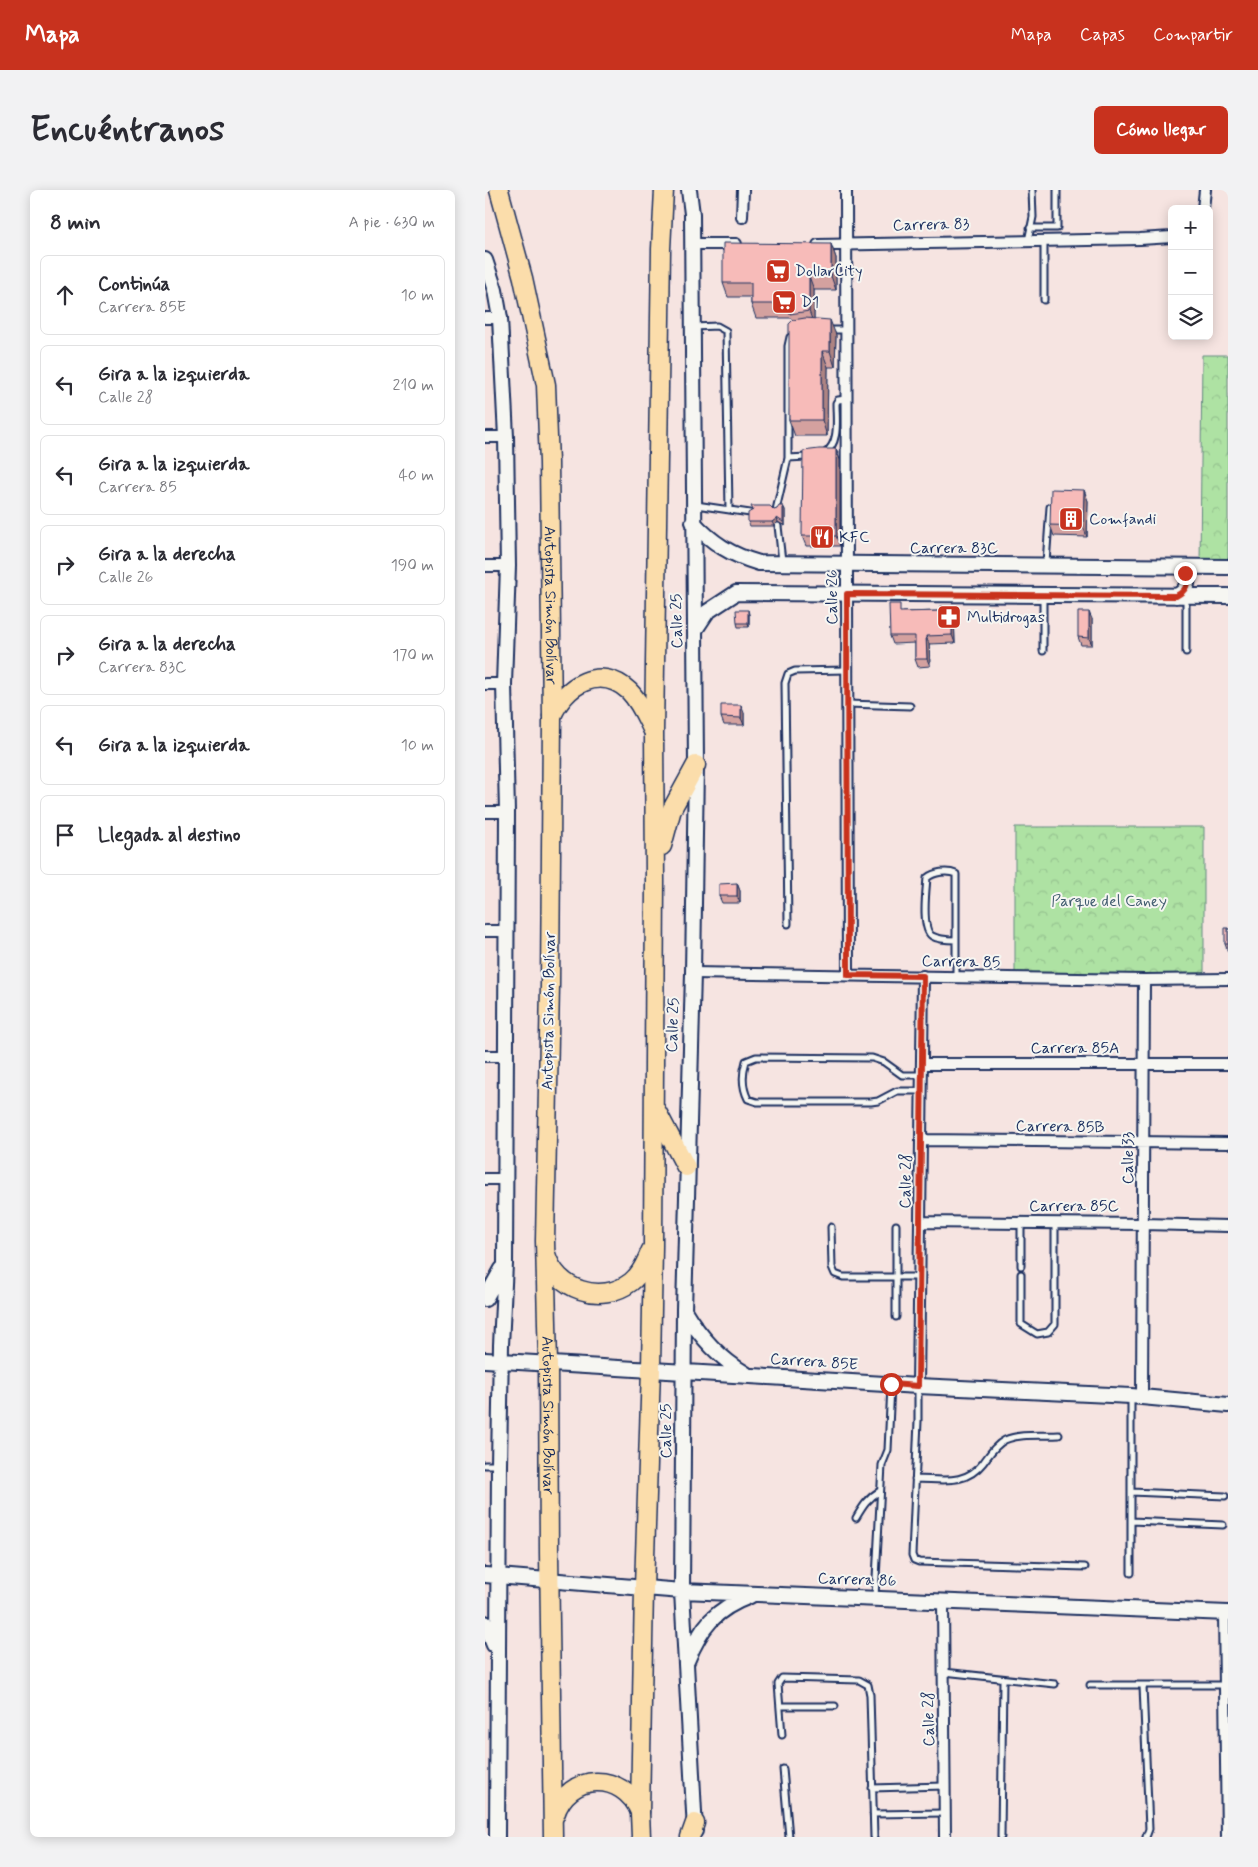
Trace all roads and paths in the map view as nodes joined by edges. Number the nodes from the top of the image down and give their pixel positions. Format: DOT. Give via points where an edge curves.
graph roads {
  1 [pos="499,190"];
  2 [pos="664,190"];
  3 [pos="689,190"];
  4 [pos="693,190"];
  5 [pos="743,190"];
  6 [pos="845,190"];
  7 [pos="1033,190"];
  8 [pos="1057,190"];
  9 [pos="1205,190"];
  10 [pos="1203,205"];
  11 [pos="692,214"];
  12 [pos="743,217"];
  13 [pos="1030,228"];
  14 [pos="1057,228"];
  15 [pos="1168,237"];
  16 [pos="1058,240"];
  17 [pos="1028,241"];
  18 [pos="1044,241"];
  19 [pos="692,244"];
  20 [pos="749,244"];
  21 [pos="807,245"];
  22 [pos="846,245"];
  23 [pos="486,260"];
  24 [pos="1044,300"];
  25 [pos="485,318"];
  26 [pos="500,318"];
  27 [pos="692,326"];
  28 [pos="824,330"];
  29 [pos="846,330"];
  30 [pos="795,332"];
  31 [pos="846,399"];
  32 [pos="485,437"];
  33 [pos="506,437"];
  34 [pos="819,456"];
  35 [pos="811,457"];
  36 [pos="788,458"];
  37 [pos="693,504"];
  38 [pos="1050,507"];
  39 [pos="729,510"];
  40 [pos="776,510"];
  41 [pos="750,513"];
  42 [pos="693,522"];
  43 [pos="778,526"];
  44 [pos="782,564"];
  45 [pos="847,565"];
  46 [pos="485,566"];
  47 [pos="508,566"];
  48 [pos="1046,566"];
  49 [pos="1177,567"];
  50 [pos="1228,567"];
  51 [pos="847,594"];
  52 [pos="1043,595"];
  53 [pos="1181,595"];
  54 [pos="1228,596"];
  55 [pos="695,630"];
  56 [pos="1043,652"];
  57 [pos="1186,652"];
  58 [pos="847,670"];
  59 [pos="485,684"];
  60 [pos="504,684"];
  61 [pos="847,704"];
  62 [pos="910,706"];
  63 [pos="552,718"];
  64 [pos="654,734"];
  65 [pos="696,765"];
  66 [pos="485,812"];
  67 [pos="507,812"];
  68 [pos="655,881"];
  69 [pos="788,924"];
  70 [pos="485,931"];
  71 [pos="506,931"];
  72 [pos="956,940"];
  73 [pos="693,973"];
  74 [pos="848,975"];
  75 [pos="923,976"];
  76 [pos="956,976"];
  77 [pos="1228,979"];
  78 [pos="1143,980"];
  79 [pos="485,1056"];
  80 [pos="507,1056"];
  81 [pos="1143,1063"];
  82 [pos="922,1064"];
  83 [pos="1228,1064"];
  84 [pos="922,1075"];
  85 [pos="922,1090"];
  86 [pos="655,1108"];
  87 [pos="921,1140"];
  88 [pos="1143,1143"];
  89 [pos="1228,1143"];
  90 [pos="686,1167"];
  91 [pos="485,1179"];
  92 [pos="505,1179"];
  93 [pos="920,1222"];
  94 [pos="1021,1223"];
  95 [pos="1055,1224"];
  96 [pos="1143,1224"];
  97 [pos="896,1225"];
  98 [pos="1228,1226"];
  99 [pos="831,1227"];
  100 [pos="545,1242"];
  101 [pos="653,1246"];
  102 [pos="505,1264"];
  103 [pos="1021,1266"];
  104 [pos="1021,1274"];
  105 [pos="897,1277"];
  106 [pos="919,1277"];
  107 [pos="485,1300"];
  108 [pos="684,1310"];
  109 [pos="896,1317"];
  110 [pos="485,1360"];
  111 [pos="501,1361"];
  112 [pos="548,1364"];
  113 [pos="651,1370"];
  114 [pos="683,1371"];
  115 [pos="747,1375"];
  116 [pos="891,1384"];
  117 [pos="918,1386"];
  118 [pos="1136,1396"];
  119 [pos="1228,1405"];
  120 [pos="1059,1435"];
  121 [pos="492,1465"];
  122 [pos="915,1479"];
  123 [pos="881,1491"];
  124 [pos="1131,1492"];
  125 [pos="1225,1496"];
  126 [pos="855,1518"];
  127 [pos="1131,1521"];
  128 [pos="1223,1525"];
  129 [pos="1085,1567"];
  130 [pos="1131,1573"];
  131 [pos="491,1576"];
  132 [pos="549,1580"];
  133 [pos="644,1588"];
  134 [pos="682,1591"];
  135 [pos="755,1594"];
  136 [pos="875,1598"];
  137 [pos="943,1601"];
  138 [pos="1226,1613"];
  139 [pos="485,1623"];
  140 [pos="497,1659"];
  141 [pos="685,1666"];
  142 [pos="944,1672"];
  143 [pos="1003,1679"];
  144 [pos="1055,1684"];
  145 [pos="1090,1684"];
  146 [pos="1225,1685"];
  147 [pos="1143,1686"];
  148 [pos="780,1706"];
  149 [pos="835,1706"];
  150 [pos="782,1735"];
  151 [pos="783,1769"];
  152 [pos="945,1786"];
  153 [pos="872,1788"];
  154 [pos="640,1813"];
  155 [pos="945,1813"];
  156 [pos="873,1814"];
  157 [pos="553,1830"];
  158 [pos="693,1832"];
  159 [pos="497,1837"];
  160 [pos="641,1837"];
  161 [pos="789,1837"];
  162 [pos="874,1837"];
  163 [pos="945,1837"];
  164 [pos="1001,1837"];
  165 [pos="1146,1837"];
  166 [pos="1227,1837"];
  1 -- 63 [label="highway, Autopista Simón Bolívar" via="523,278 546,385"];
  2 -- 64 [label="highway"];
  3 -- 11 [label="street, Calle 25"];
  4 -- 11 [label="street, Calle 25"];
  5 -- 12 [label="street"];
  6 -- 22 [label="street, Calle 26"];
  7 -- 13 [label="lane"];
  8 -- 14 [label="lane"];
  9 -- 10 [label="street"];
  11 -- 19 [label="street, Calle 25"];
  13 -- 14 [label="lane"];
  13 -- 17 [label="lane"];
  14 -- 16 [label="lane"];
  15 -- 16 [label="street, Carrera 83"];
  16 -- 18 [label="street, Carrera 83"];
  17 -- 18 [label="street, Carrera 83"];
  17 -- 22 [label="street, Carrera 83"];
  18 -- 24 [label="lane"];
  19 -- 20 [label="street"];
  19 -- 27 [label="street, Calle 25"];
  21 -- 22 [label="street, Carrera 83"];
  22 -- 29 [label="street, Calle 26"];
  23 -- 26 [label="street"];
  25 -- 26 [label="street"];
  26 -- 33 [label="street"];
  27 -- 37 [label="street, Calle 25"];
  27 -- 39 [label="lane" via="717,326 726,331"];
  28 -- 29 [label="lane"];
  29 -- 31 [label="street, Calle 26"];
  30 -- 36 [label="lane" via="788,346"];
  31 -- 34 [label="lane" via="836,404 836,436 828,452"];
  31 -- 45 [label="street, Calle 26"];
  32 -- 33 [label="street"];
  33 -- 47 [label="street"];
  35 -- 36 [label="lane"];
  36 -- 40 [label="lane"];
  37 -- 39 [label="lane"];
  37 -- 42 [label="street, Calle 25"];
  38 -- 48 [label="lane"];
  39 -- 41 [label="lane"];
  42 -- 44 [label="street, Carrera 83C" via="718,546 740,558"];
  42 -- 55 [label="street, Calle 25"];
  43 -- 44 [label="lane"];
  44 -- 45 [label="street, Carrera 83C"];
  45 -- 48 [label="street, Carrera 83C"];
  45 -- 51 [label="street, Calle 26"];
  46 -- 47 [label="street"];
  47 -- 60 [label="street"];
  48 -- 49 [label="street, Carrera 83C"];
  49 -- 50 [label="street, Carrera 83C"];
  49 -- 53 [label="street" via="1185,573 1188,582"];
  51 -- 52 [label="street"];
  51 -- 55 [label="street" via="736,593 707,612"];
  51 -- 58 [label="street, Calle 26"];
  52 -- 53 [label="street"];
  52 -- 56 [label="lane"];
  53 -- 54 [label="street"];
  53 -- 57 [label="lane"];
  55 -- 65 [label="street, Calle 25"];
  58 -- 61 [label="street, Calle 26"];
  58 -- 69 [label="lane" via="795,671 788,674 785,683"];
  59 -- 60 [label="street"];
  60 -- 67 [label="street"];
  61 -- 62 [label="lane"];
  61 -- 74 [label="street, Calle 26"];
  63 -- 64 [label="highway" via="562,697 573,687 593,679 608,680 621,685 637,700"];
  63 -- 100 [label="highway, Autopista Simón Bolívar"];
  64 -- 68 [label="highway"];
  65 -- 68 [label="highway" via="672,809"];
  65 -- 73 [label="street, Calle 25"];
  66 -- 67 [label="street"];
  67 -- 71 [label="street"];
  68 -- 86 [label="highway"];
  70 -- 71 [label="street"];
  71 -- 80 [label="street"];
  72 -- 72 [label="lane" via="932,936 926,928 927,878 933,873 956,874"];
  72 -- 76 [label="lane"];
  73 -- 74 [label="street, Carrera 85"];
  73 -- 90 [label="street, Calle 25"];
  74 -- 75 [label="street, Carrera 85"];
  75 -- 76 [label="street, Carrera 85"];
  75 -- 82 [label="street, Calle 28"];
  76 -- 78 [label="street, Carrera 85"];
  77 -- 78 [label="street, Carrera 85"];
  78 -- 81 [label="street, Calle 33"];
  79 -- 80 [label="street"];
  80 -- 92 [label="street"];
  81 -- 82 [label="street, Carrera 85A"];
  81 -- 83 [label="street, Carrera 85A"];
  81 -- 88 [label="street, Calle 33"];
  82 -- 84 [label="street, Calle 28"];
  84 -- 85 [label="street, Calle 28"];
  84 -- 85 [label="lane" via="902,1075 872,1058 756,1057 746,1061 743,1070 744,1091 748,1099 757,1102 871,1102 897,1090"];
  85 -- 87 [label="street, Calle 28"];
  86 -- 90 [label="highway"];
  86 -- 101 [label="highway"];
  87 -- 88 [label="street, Carrera 85B"];
  87 -- 93 [label="street, Calle 28"];
  88 -- 89 [label="street, Carrera 85B"];
  88 -- 96 [label="street, Calle 33"];
  90 -- 108 [label="street, Calle 25"];
  91 -- 92 [label="street"];
  92 -- 102 [label="street"];
  93 -- 94 [label="street, Carrera 85C"];
  93 -- 106 [label="street, Calle 28"];
  94 -- 95 [label="street, Carrera 85C"];
  94 -- 103 [label="lane"];
  95 -- 96 [label="street, Carrera 85C"];
  95 -- 104 [label="lane" via="1055,1324 1048,1332 1037,1334 1021,1324"];
  96 -- 98 [label="street, Carrera 85C"];
  96 -- 118 [label="street, Calle 33"];
  97 -- 105 [label="lane"];
  99 -- 105 [label="lane" via="835,1274 843,1277"];
  100 -- 101 [label="highway" via="547,1258 555,1273 567,1284 591,1293 608,1293 631,1282 643,1268"];
  100 -- 112 [label="highway, Autopista Simón Bolívar"];
  101 -- 113 [label="highway"];
  102 -- 107 [label="street"];
  102 -- 111 [label="street"];
  105 -- 106 [label="lane"];
  105 -- 109 [label="lane"];
  106 -- 117 [label="street, Calle 28"];
  108 -- 114 [label="street, Calle 25"];
  108 -- 115 [label="street" via="719,1356"];
  110 -- 111 [label="street"];
  111 -- 112 [label="street"];
  111 -- 121 [label="street"];
  112 -- 113 [label="street, Carrera 85E"];
  112 -- 132 [label="highway, Autopista Simón Bolívar"];
  113 -- 114 [label="street, Carrera 85E"];
  113 -- 133 [label="highway"];
  114 -- 115 [label="street, Carrera 85E"];
  114 -- 134 [label="street, Calle 25"];
  115 -- 116 [label="street, Carrera 85E"];
  116 -- 117 [label="street, Carrera 85E"];
  116 -- 123 [label="lane" via="888,1450 882,1465"];
  117 -- 118 [label="street, Carrera 85E"];
  117 -- 122 [label="lane"];
  118 -- 119 [label="street, Carrera 85E"];
  118 -- 124 [label="lane"];
  120 -- 122 [label="lane" via="1014,1437 1003,1441 976,1472 958,1480"];
  121 -- 131 [label="street"];
  122 -- 129 [label="lane" via="912,1555 915,1560"];
  123 -- 126 [label="lane" via="864,1504"];
  123 -- 136 [label="lane"];
  124 -- 125 [label="lane"];
  124 -- 127 [label="lane"];
  127 -- 128 [label="lane"];
  127 -- 130 [label="lane"];
  131 -- 132 [label="street, Carrera 86"];
  131 -- 140 [label="street"];
  132 -- 133 [label="street, Carrera 86"];
  132 -- 157 [label="highway, Autopista Simón Bolívar"];
  133 -- 134 [label="street, Carrera 86"];
  133 -- 154 [label="highway"];
  134 -- 135 [label="street, Carrera 86"];
  134 -- 141 [label="street, Calle 25"];
  135 -- 136 [label="street, Carrera 86"];
  135 -- 141 [label="street" via="739,1600 714,1617 697,1638"];
  136 -- 137 [label="street, Carrera 86"];
  137 -- 138 [label="street, Carrera 86"];
  137 -- 142 [label="street, Calle 28"];
  138 -- 146 [label="street"];
  139 -- 140 [label="street"];
  140 -- 159 [label="street"];
  141 -- 158 [label="street, Calle 25"];
  142 -- 143 [label="lane"];
  142 -- 152 [label="street, Calle 28"];
  143 -- 144 [label="lane"];
  143 -- 164 [label="lane"];
  145 -- 147 [label="lane"];
  146 -- 147 [label="lane"];
  146 -- 166 [label="street"];
  147 -- 165 [label="lane" via="1149,1829"];
  148 -- 149 [label="lane"];
  148 -- 150 [label="lane"];
  148 -- 153 [label="lane" via="778,1684 782,1678 864,1682 870,1694"];
  151 -- 161 [label="lane"];
  152 -- 153 [label="lane"];
  152 -- 155 [label="street, Calle 28"];
  153 -- 156 [label="lane"];
  154 -- 157 [label="highway" via="632,1798 620,1788 593,1782 580,1785 560,1803"];
  154 -- 160 [label="highway"];
  155 -- 156 [label="lane"];
  155 -- 163 [label="street, Calle 28"];
  156 -- 162 [label="lane"];
}
